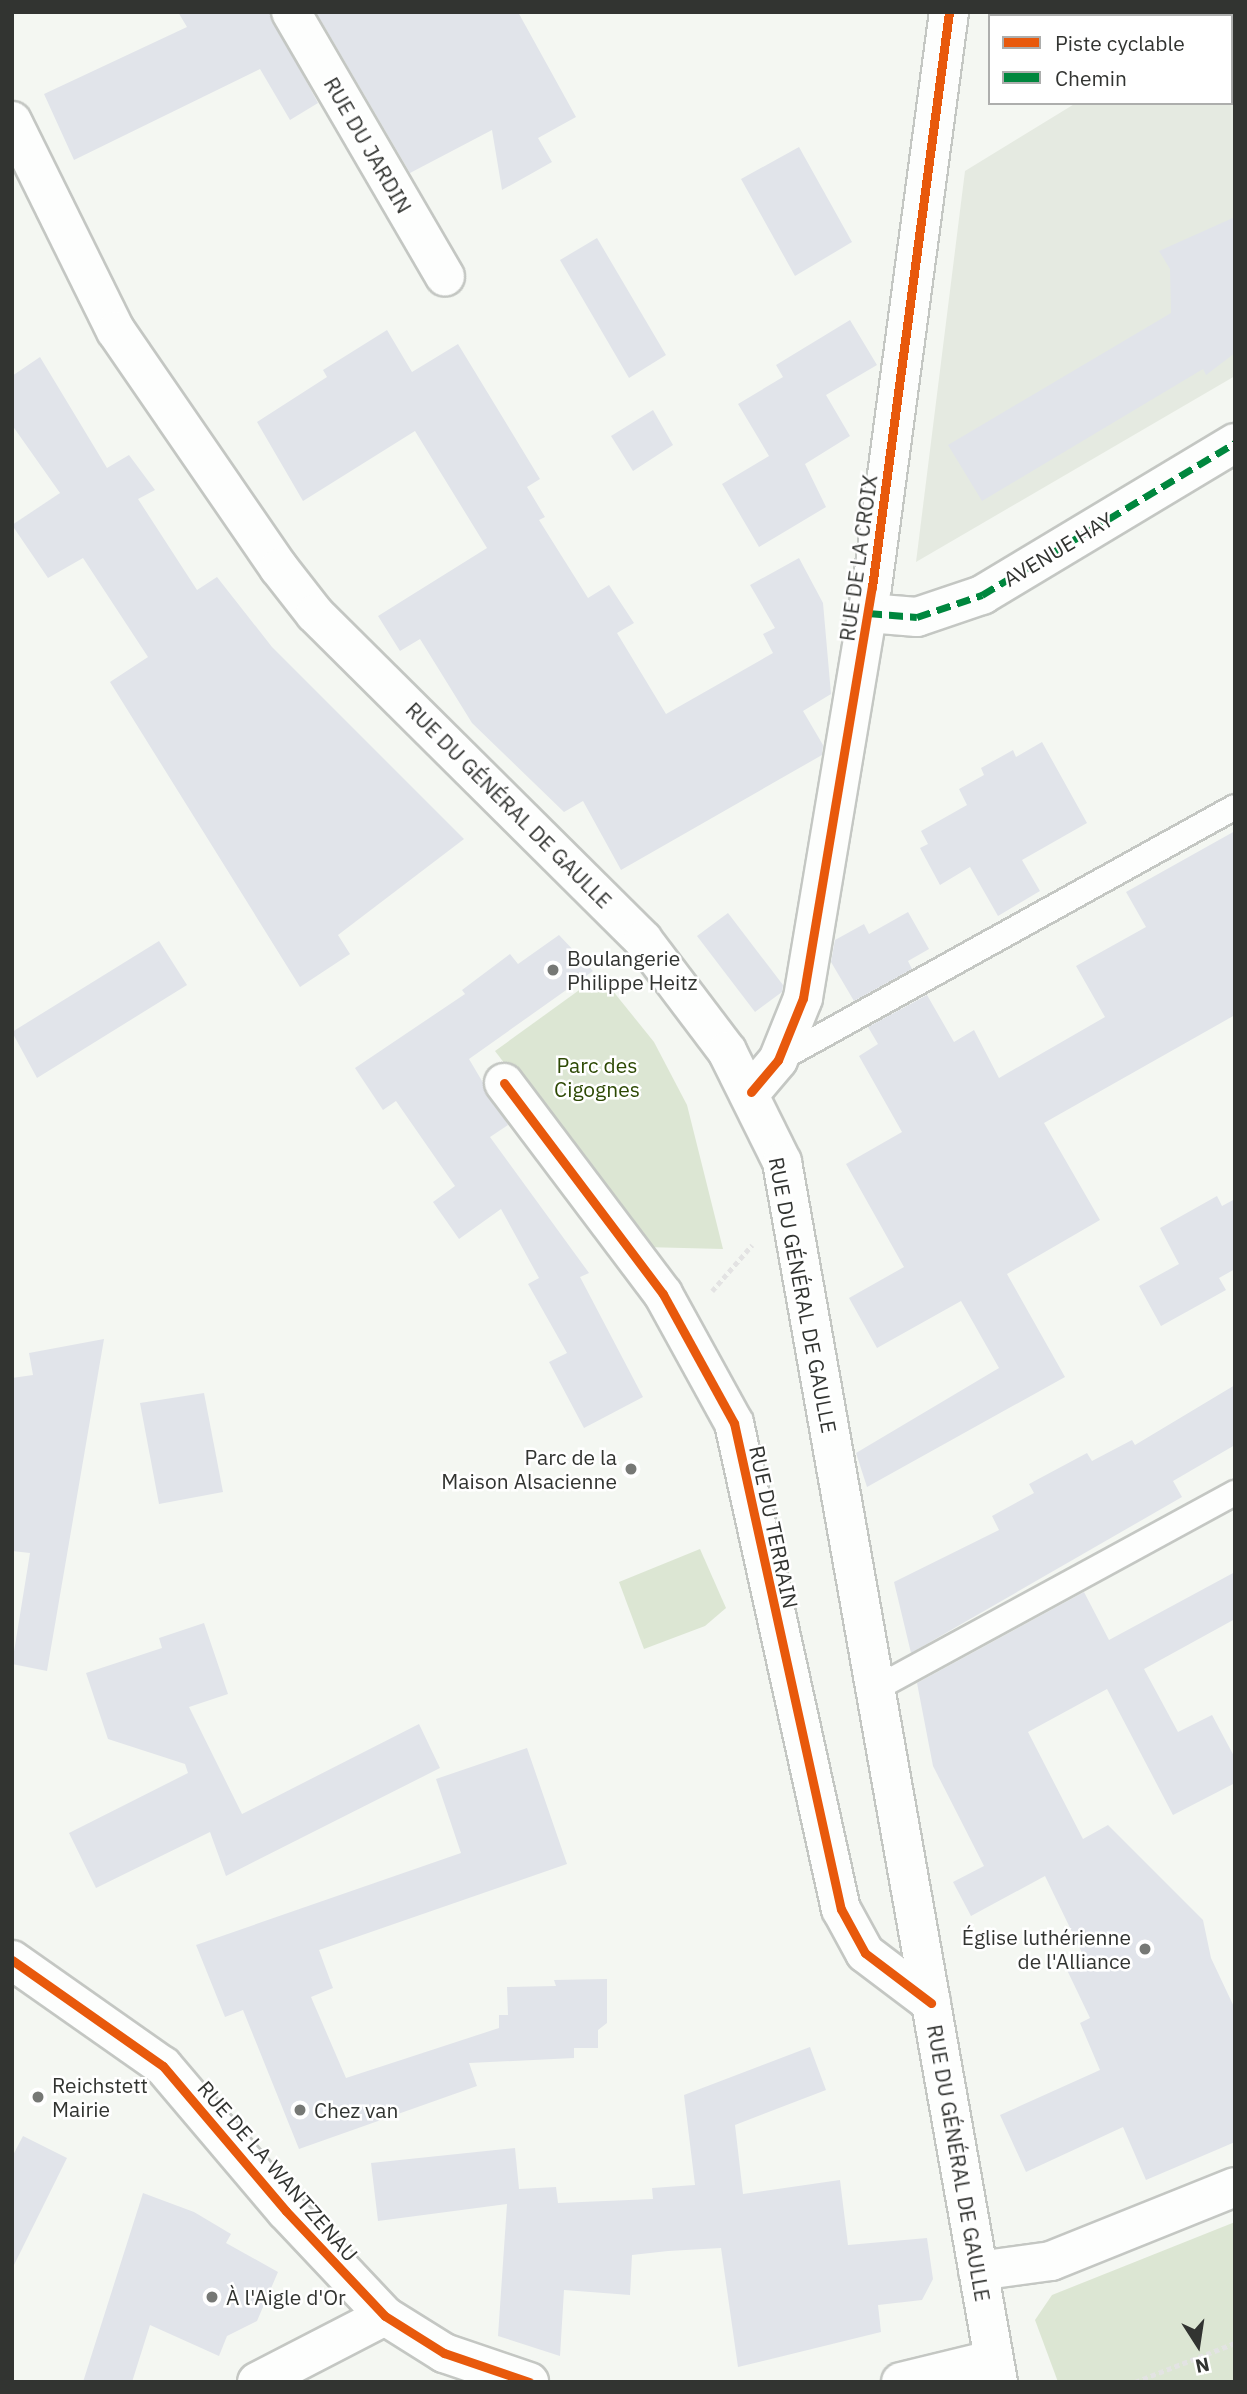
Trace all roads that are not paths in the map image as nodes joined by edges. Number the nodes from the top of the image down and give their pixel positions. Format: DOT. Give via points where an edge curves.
graph roads {
  1 [pos="292,12"];
  2 [pos="949,12"];
  3 [pos="12,121"];
  4 [pos="445,277"];
  5 [pos="1235,443"];
  6 [pos="868,613"];
  7 [pos="1235,807"];
  8 [pos="778,1060"];
  9 [pos="504,1083"];
  10 [pos="751,1092"];
  11 [pos="1235,1493"];
  12 [pos="874,1689"];
  13 [pos="12,1960"];
  14 [pos="931,2003"];
  15 [pos="1235,2187"];
  16 [pos="978,2271"];
  17 [pos="385,2316"];
  18 [pos="995,2371"];
  19 [pos="257,2382"];
  20 [pos="529,2382"];
  21 [pos="901,2382"];
  1 -- 4 [label="street, RUE DU JARDIN"];
  2 -- 6 [label="street, RUE DE LA CROIX"];
  3 -- 10 [label="street, RUE DU GÉNÉRAL DE GAULLE" via="116,331 279,568 315,614 643,940 694,1002"];
  5 -- 6 [label="street, AVENUE HAY" via="982,595 917,617"];
  6 -- 8 [label="street, RUE DE LA CROIX" via="803,998"];
  7 -- 8 [label="lane"];
  8 -- 10 [label="street, RUE DE LA CROIX"];
  9 -- 14 [label="street, RUE DU TERRAIN" via="663,1294 734,1423 841,1909 865,1953"];
  10 -- 12 [label="street, RUE DU GÉNÉRAL DE GAULLE" via="782,1162"];
  11 -- 12 [label="lane"];
  12 -- 14 [label="street, RUE DU GÉNÉRAL DE GAULLE"];
  13 -- 17 [label="street, RUE DE LA WANTZENAU" via="163,2066"];
  14 -- 16 [label="street, RUE DU GÉNÉRAL DE GAULLE"];
  15 -- 16 [label="street" via="1051,2261"];
  16 -- 18 [label="street, RUE DU GÉNÉRAL DE GAULLE"];
  17 -- 19 [label="street"];
  17 -- 20 [label="street, RUE DE LA WANTZENAU" via="444,2353"];
  18 -- 21 [label="street"];
}
